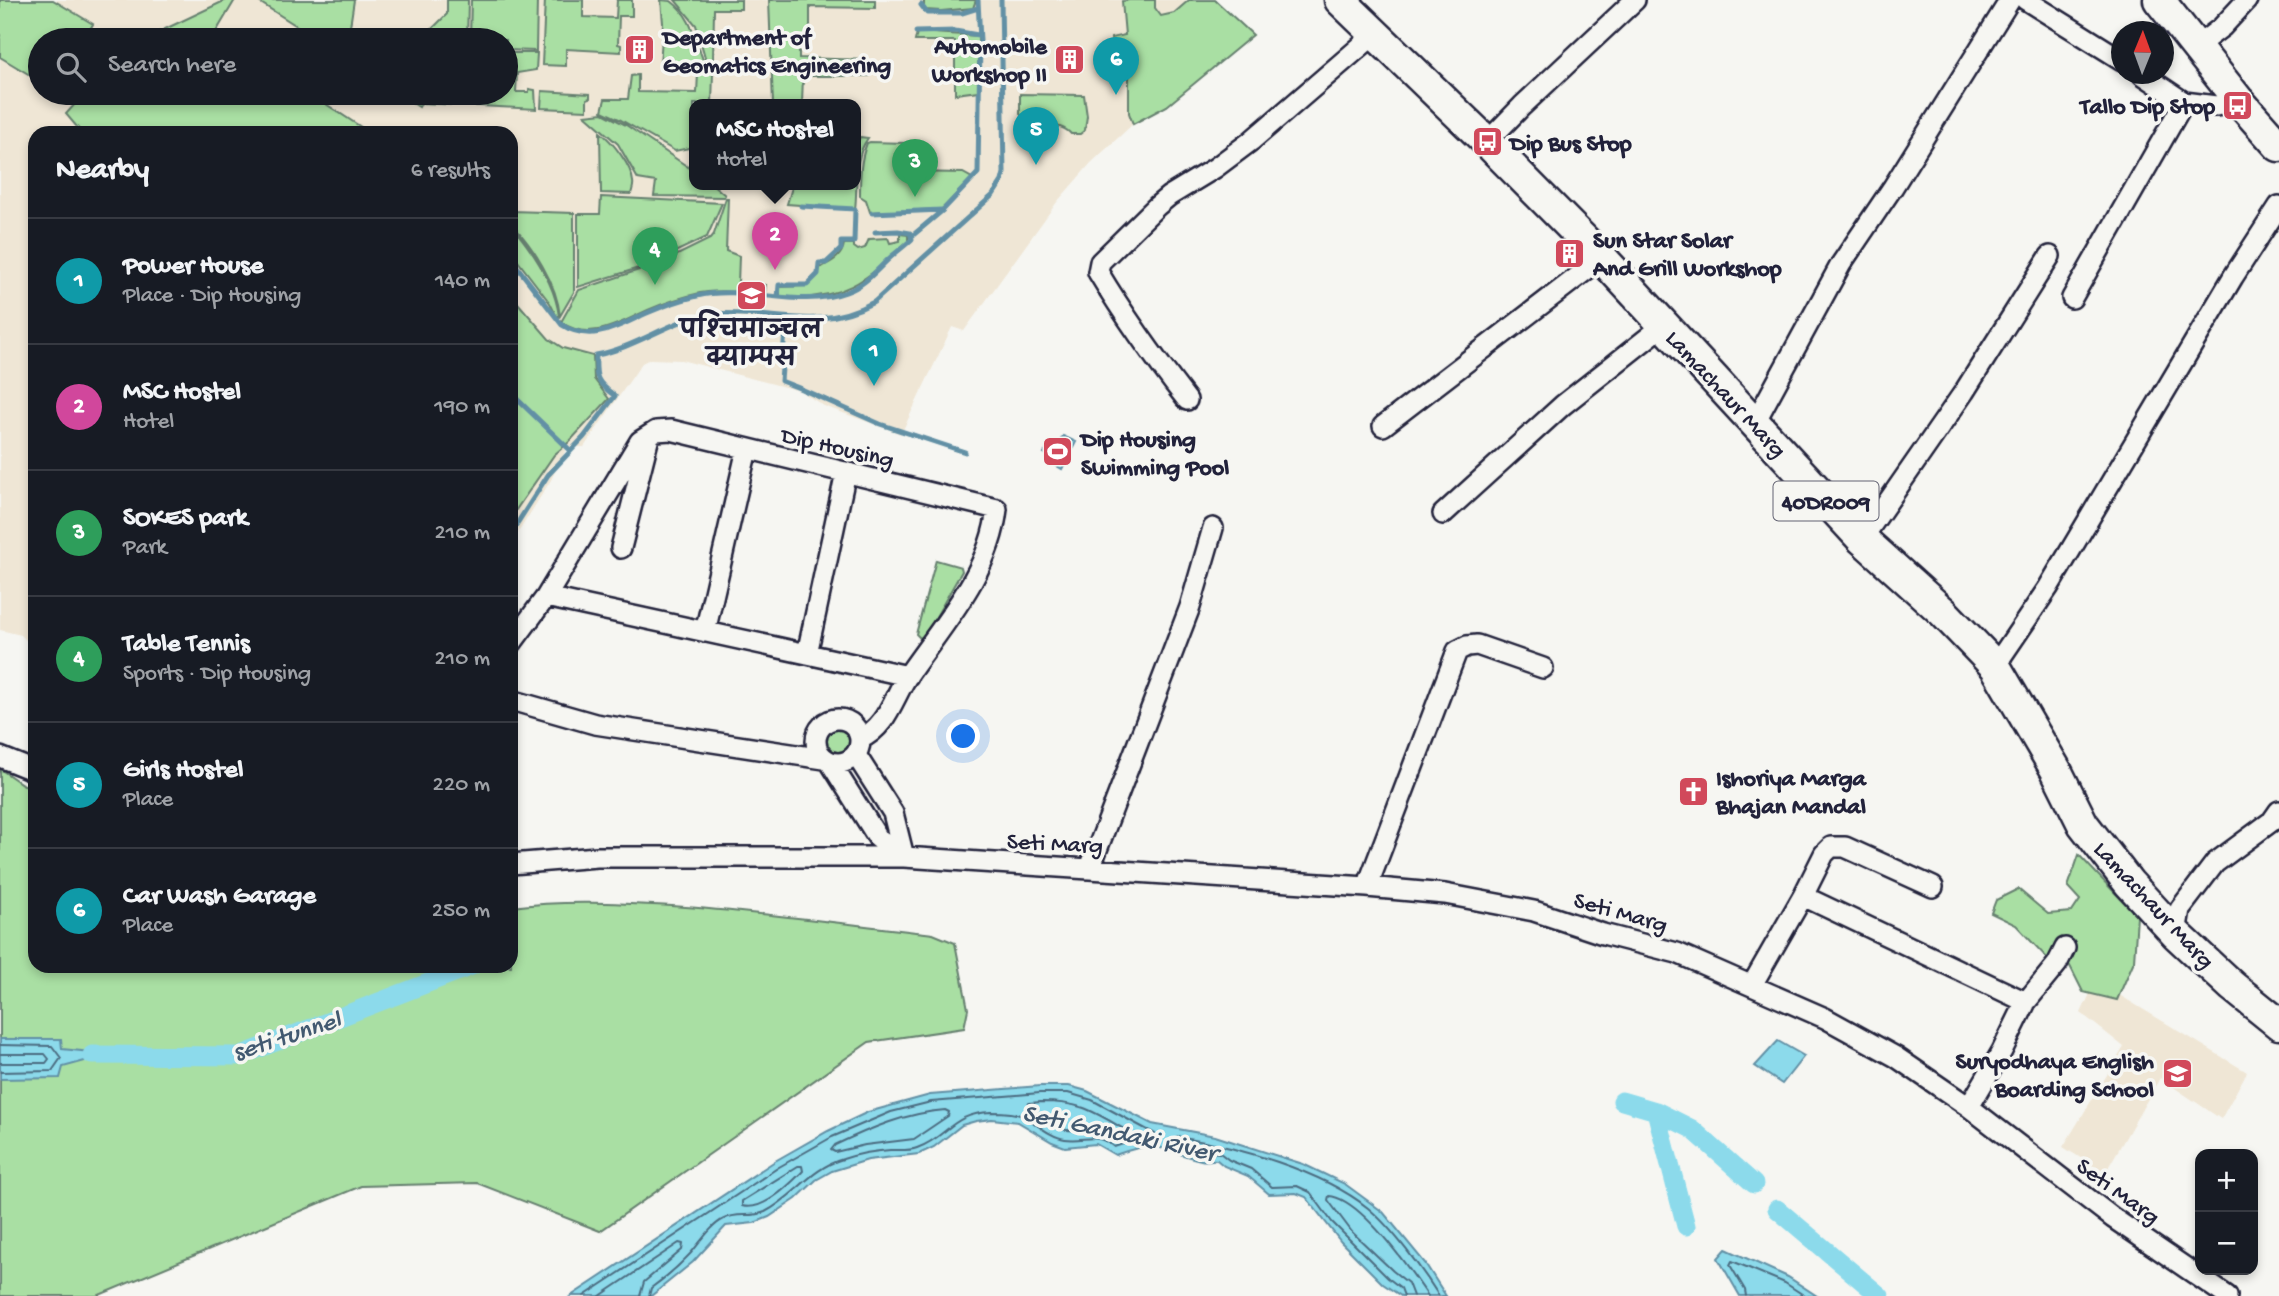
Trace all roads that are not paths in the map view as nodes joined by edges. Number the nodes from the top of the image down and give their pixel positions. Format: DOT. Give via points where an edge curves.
graph roads {
  1 [pos="1340,0"];
  2 [pos="1635,0"];
  3 [pos="2010,0"];
  4 [pos="2026,0"];
  5 [pos="2159,0"];
  6 [pos="2247,0"];
  7 [pos="1375,34"];
  8 [pos="2197,46"];
  9 [pos="2111,53"];
  10 [pos="2157,84"];
  11 [pos="2239,101"];
  12 [pos="2184,102"];
  13 [pos="1488,142"];
  14 [pos="2279,146"];
  15 [pos="2279,206"];
  16 [pos="2050,256"];
  17 [pos="1602,258"];
  18 [pos="2072,298"];
  19 [pos="1664,325"];
  20 [pos="1187,400"];
  21 [pos="1754,424"];
  22 [pos="1383,426"];
  23 [pos="649,434"];
  24 [pos="747,449"];
  25 [pos="846,472"];
  26 [pos="1443,514"];
  27 [pos="1213,528"];
  28 [pos="1862,539"];
  29 [pos="621,548"];
  30 [pos="546,597"];
  31 [pos="705,632"];
  32 [pos="518,635"];
  33 [pos="807,654"];
  34 [pos="1996,666"];
  35 [pos="1543,668"];
  36 [pos="908,676"];
  37 [pos="518,701"];
  38 [pos="858,747"];
  39 [pos="0,757"];
  40 [pos="827,761"];
  41 [pos="28,768"];
  42 [pos="2279,811"];
  43 [pos="904,857"];
  44 [pos="518,863"];
  45 [pos="1090,868"];
  46 [pos="1367,887"];
  47 [pos="1933,887"];
  48 [pos="1803,897"];
  49 [pos="2176,934"];
  50 [pos="2065,948"];
  51 [pos="1752,985"];
  52 [pos="2026,1002"];
  53 [pos="2279,1024"];
  54 [pos="1969,1107"];
  55 [pos="2227,1296"];
  1 -- 7 [label="main road, Lamachaur Marg / 40DR009"];
  2 -- 13 [label="street"];
  3 -- 21 [label="street" via="1841,264"];
  4 -- 9 [label="street"];
  5 -- 8 [label="main road"];
  6 -- 8 [label="street"];
  7 -- 13 [label="main road, Lamachaur Marg / 40DR009"];
  7 -- 20 [label="street" via="1251,141 1169,196 1100,262 1098,272 1122,311"];
  8 -- 11 [label="main road"];
  10 -- 12 [label="street"];
  11 -- 12 [label="street" via="2216,106"];
  11 -- 14 [label="main road"];
  12 -- 18 [label="street"];
  13 -- 17 [label="main road, Lamachaur Marg / 40DR009"];
  15 -- 34 [label="street"];
  16 -- 28 [label="street" via="1965,393"];
  17 -- 19 [label="main road, Lamachaur Marg / 40DR009"];
  17 -- 22 [label="street"];
  19 -- 21 [label="main road, Lamachaur Marg / 40DR009"];
  19 -- 26 [label="street" via="1563,405"];
  21 -- 28 [label="main road, Lamachaur Marg / 40DR009"];
  23 -- 24 [label="street, Dip Housing" via="671,430"];
  23 -- 29 [label="street"];
  23 -- 30 [label="street" via="640,441"];
  24 -- 25 [label="street, Dip Housing"];
  24 -- 31 [label="street"];
  25 -- 33 [label="street"];
  25 -- 36 [label="street, Dip Housing" via="997,509 979,566 952,615"];
  27 -- 45 [label="street" via="1190,607"];
  28 -- 34 [label="main road, Lamachaur Marg / 40DR009"];
  30 -- 31 [label="street"];
  30 -- 32 [label="street"];
  31 -- 33 [label="street"];
  33 -- 36 [label="street"];
  34 -- 49 [label="main road, Lamachaur Marg / 40DR009" via="2083,824"];
  35 -- 46 [label="street" via="1477,645 1457,651"];
  36 -- 38 [label="street, Dip Housing" via="881,723"];
  37 -- 40 [label="street" via="595,724"];
  38 -- 40 [label="street" via="844,763"];
  38 -- 40 [label="street" via="856,729 833,719 821,727 816,740"];
  38 -- 43 [label="street" via="892,813"];
  39 -- 41 [label="street"];
  40 -- 43 [label="street" via="878,838"];
  42 -- 49 [label="street" via="2215,863 2180,909"];
  43 -- 44 [label="street, Seti Marg" via="597,857"];
  43 -- 45 [label="street, Seti Marg"];
  45 -- 46 [label="street, Seti Marg"];
  46 -- 51 [label="street, Seti Marg" via="1445,894 1534,911 1677,953"];
  47 -- 48 [label="street" via="1845,847 1831,848 1824,853"];
  48 -- 51 [label="street"];
  48 -- 52 [label="street"];
  49 -- 53 [label="main road, Lamachaur Marg / 40DR009"];
  50 -- 52 [label="street"];
  51 -- 54 [label="street, Seti Marg" via="1896,1057"];
  52 -- 54 [label="street"];
  54 -- 55 [label="street, Seti Marg" via="2113,1219"];
}
